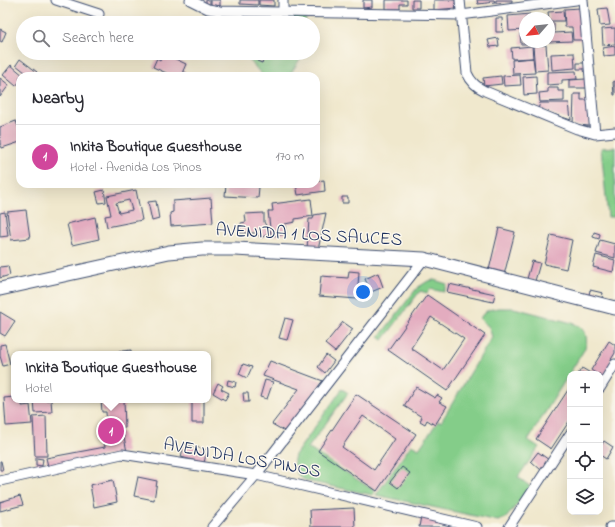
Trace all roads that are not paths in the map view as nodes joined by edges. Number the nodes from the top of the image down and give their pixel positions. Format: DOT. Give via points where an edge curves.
graph roads {
  1 [pos="56,0"];
  2 [pos="190,0"];
  3 [pos="283,0"];
  4 [pos="460,0"];
  5 [pos="576,0"];
  6 [pos="583,0"];
  7 [pos="283,12"];
  8 [pos="99,14"];
  9 [pos="461,15"];
  10 [pos="615,132"];
  11 [pos="595,134"];
  12 [pos="424,259"];
  13 [pos="0,289"];
  14 [pos="615,308"];
  15 [pos="615,364"];
  16 [pos="603,383"];
  17 [pos="567,439"];
  18 [pos="256,475"];
  19 [pos="0,481"];
  20 [pos="212,527"];
  21 [pos="477,527"];
  22 [pos="509,527"];
  23 [pos="610,527"];
  24 [pos="615,527"];
  1 -- 8 [label="street"];
  2 -- 7 [label="street" via="208,9 220,11"];
  3 -- 7 [label="street"];
  4 -- 9 [label="street"];
  5 -- 9 [label="street"];
  6 -- 11 [label="street"];
  7 -- 9 [label="street"];
  9 -- 11 [label="street" via="467,73 476,87"];
  10 -- 11 [label="street"];
  12 -- 13 [label="street, AVENIDA 1 LOS SAUCES" via="202,249 169,252"];
  12 -- 14 [label="street, AVENIDA 1 LOS SAUCES"];
  12 -- 18 [label="street"];
  15 -- 16 [label="street"];
  17 -- 22 [label="street"];
  18 -- 19 [label="street, AVENIDA LOS PINOS" via="122,454"];
  18 -- 20 [label="street"];
  18 -- 21 [label="street, AVENIDA LOS PINOS"];
  23 -- 24 [label="street"];
}
